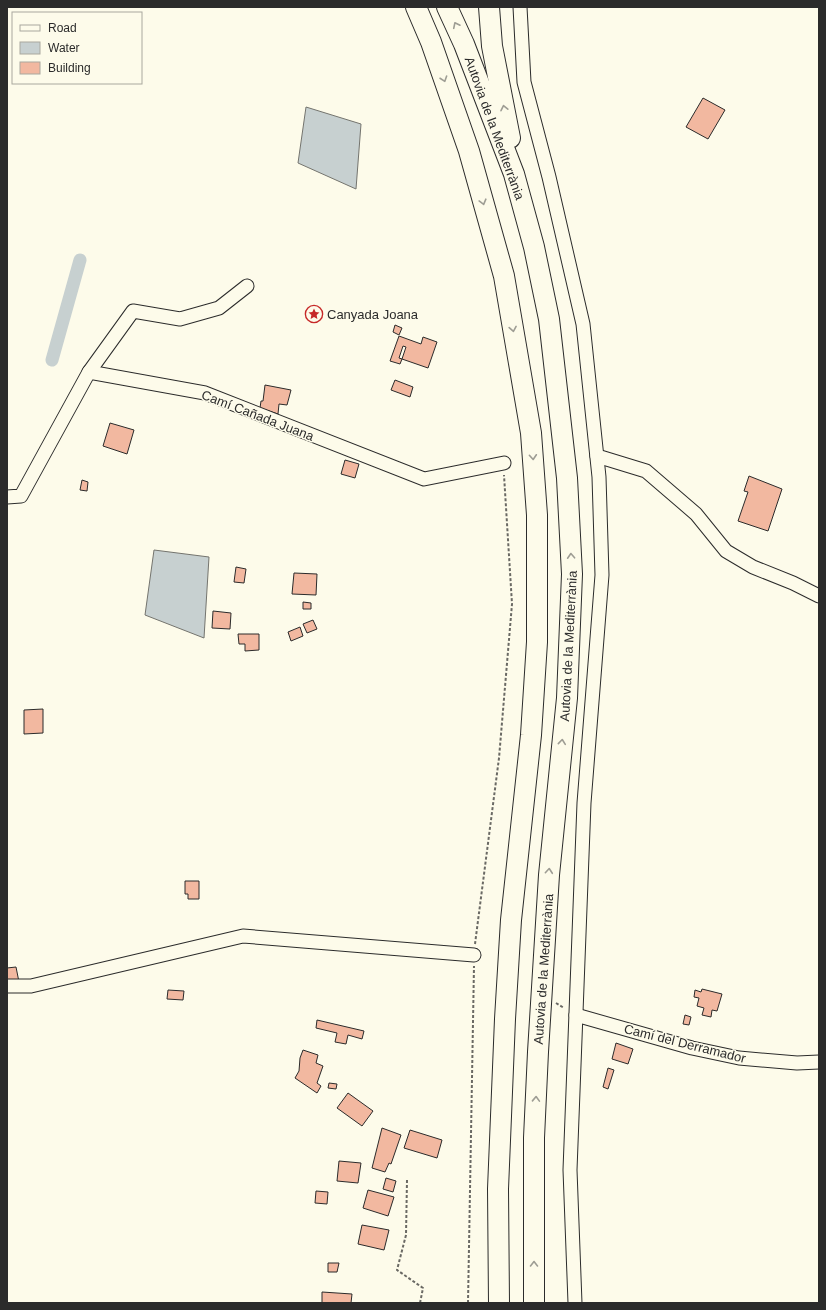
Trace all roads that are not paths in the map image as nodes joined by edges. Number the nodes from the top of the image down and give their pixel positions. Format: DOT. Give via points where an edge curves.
graph roads {
  1 [pos="404,7"];
  2 [pos="416,7"];
  3 [pos="447,7"];
  4 [pos="488,7"];
  5 [pos="520,7"];
  6 [pos="432,42"];
  7 [pos="514,174"];
  8 [pos="246,286"];
  9 [pos="89,372"];
  10 [pos="597,456"];
  11 [pos="504,463"];
  12 [pos="7,497"];
  13 [pos="819,596"];
  14 [pos="474,955"];
  15 [pos="7,986"];
  16 [pos="576,1015"];
  17 [pos="819,1062"];
  18 [pos="499,1303"];
  19 [pos="534,1303"];
  20 [pos="575,1303"];
  1 -- 6 [label="highway" via="410,18"];
  2 -- 6 [label="highway"];
  7 -- 3 [label="highway, Autovia de la Mediterrània, one-way" via="464,44"];
  7 -- 4 [label="highway, one-way" via="509,131 492,46"];
  5 -- 10 [label="street" via="524,82 584,324"];
  6 -- 18 [label="highway, one-way" via="469,151 504,276 531,433 537,515 537,642 531,735 511,920 505,1019 498,1189"];
  19 -- 7 [label="highway, Autovia de la Mediterrània, one-way" via="534,1138 538,1052 549,875 567,698 572,574 567,478 549,319 534,248"];
  8 -- 9 [label="street" via="219,308 180,320 133,311"];
  9 -- 11 [label="street, Camí Cañada Juana" via="205,393 424,479"];
  9 -- 12 [label="street" via="21,496"];
  10 -- 13 [label="street" via="646,471 696,514 726,551 753,567 793,582"];
  10 -- 16 [label="street" via="602,575 584,803"];
  14 -- 15 [label="street" via="243,936 31,986"];
  16 -- 17 [label="street, Camí del Derramador" via="692,1048 739,1058 797,1063"];
  16 -- 20 [label="street" via="570,1170"];
}
